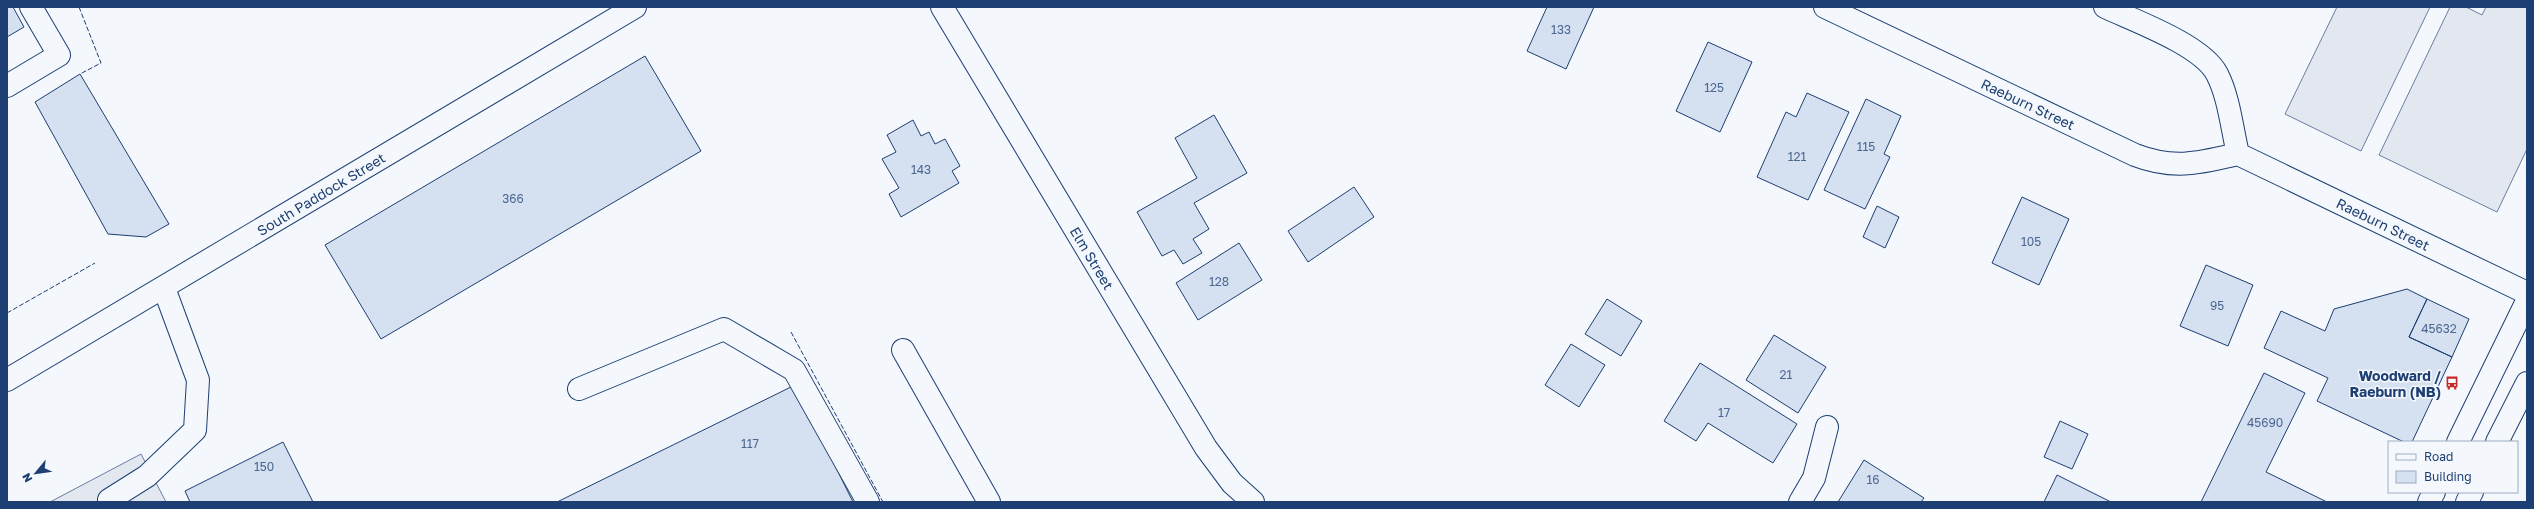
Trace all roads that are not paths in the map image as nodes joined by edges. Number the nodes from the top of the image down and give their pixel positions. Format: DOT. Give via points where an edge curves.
graph roads {
  1 [pos="31,7"];
  2 [pos="635,7"];
  3 [pos="942,7"];
  4 [pos="1825,7"];
  5 [pos="2105,7"];
  6 [pos="7,86"];
  7 [pos="2238,154"];
  8 [pos="164,288"];
  9 [pos="2527,293"];
  10 [pos="2527,301"];
  11 [pos="903,350"];
  12 [pos="7,380"];
  13 [pos="2527,383"];
  14 [pos="579,389"];
  15 [pos="1827,427"];
  16 [pos="2458,441"];
  17 [pos="2498,441"];
  18 [pos="2434,493"];
  19 [pos="2472,493"];
  20 [pos="109,500"];
  21 [pos="868,502"];
  22 [pos="989,502"];
  23 [pos="1253,502"];
  24 [pos="1800,502"];
  25 [pos="2429,502"];
  26 [pos="2467,502"];
  1 -- 6 [label="street" via="59,55"];
  2 -- 8 [label="street, South Paddock Street"];
  3 -- 23 [label="street, Elm Street" via="1206,448 1232,483"];
  4 -- 7 [label="street, Raeburn Street" via="2149,160 2178,165"];
  5 -- 7 [label="street" via="2189,47 2210,62 2222,85"];
  7 -- 9 [label="street, Raeburn Street"];
  8 -- 12 [label="street, South Paddock Street"];
  8 -- 20 [label="street" via="198,380 195,430 147,476"];
  10 -- 16 [label="street"];
  11 -- 22 [label="street"];
  13 -- 17 [label="street"];
  14 -- 21 [label="street" via="724,329 794,370"];
  15 -- 24 [label="street" via="1814,478"];
  18 -- 25 [label="street"];
  19 -- 26 [label="street"];
}
